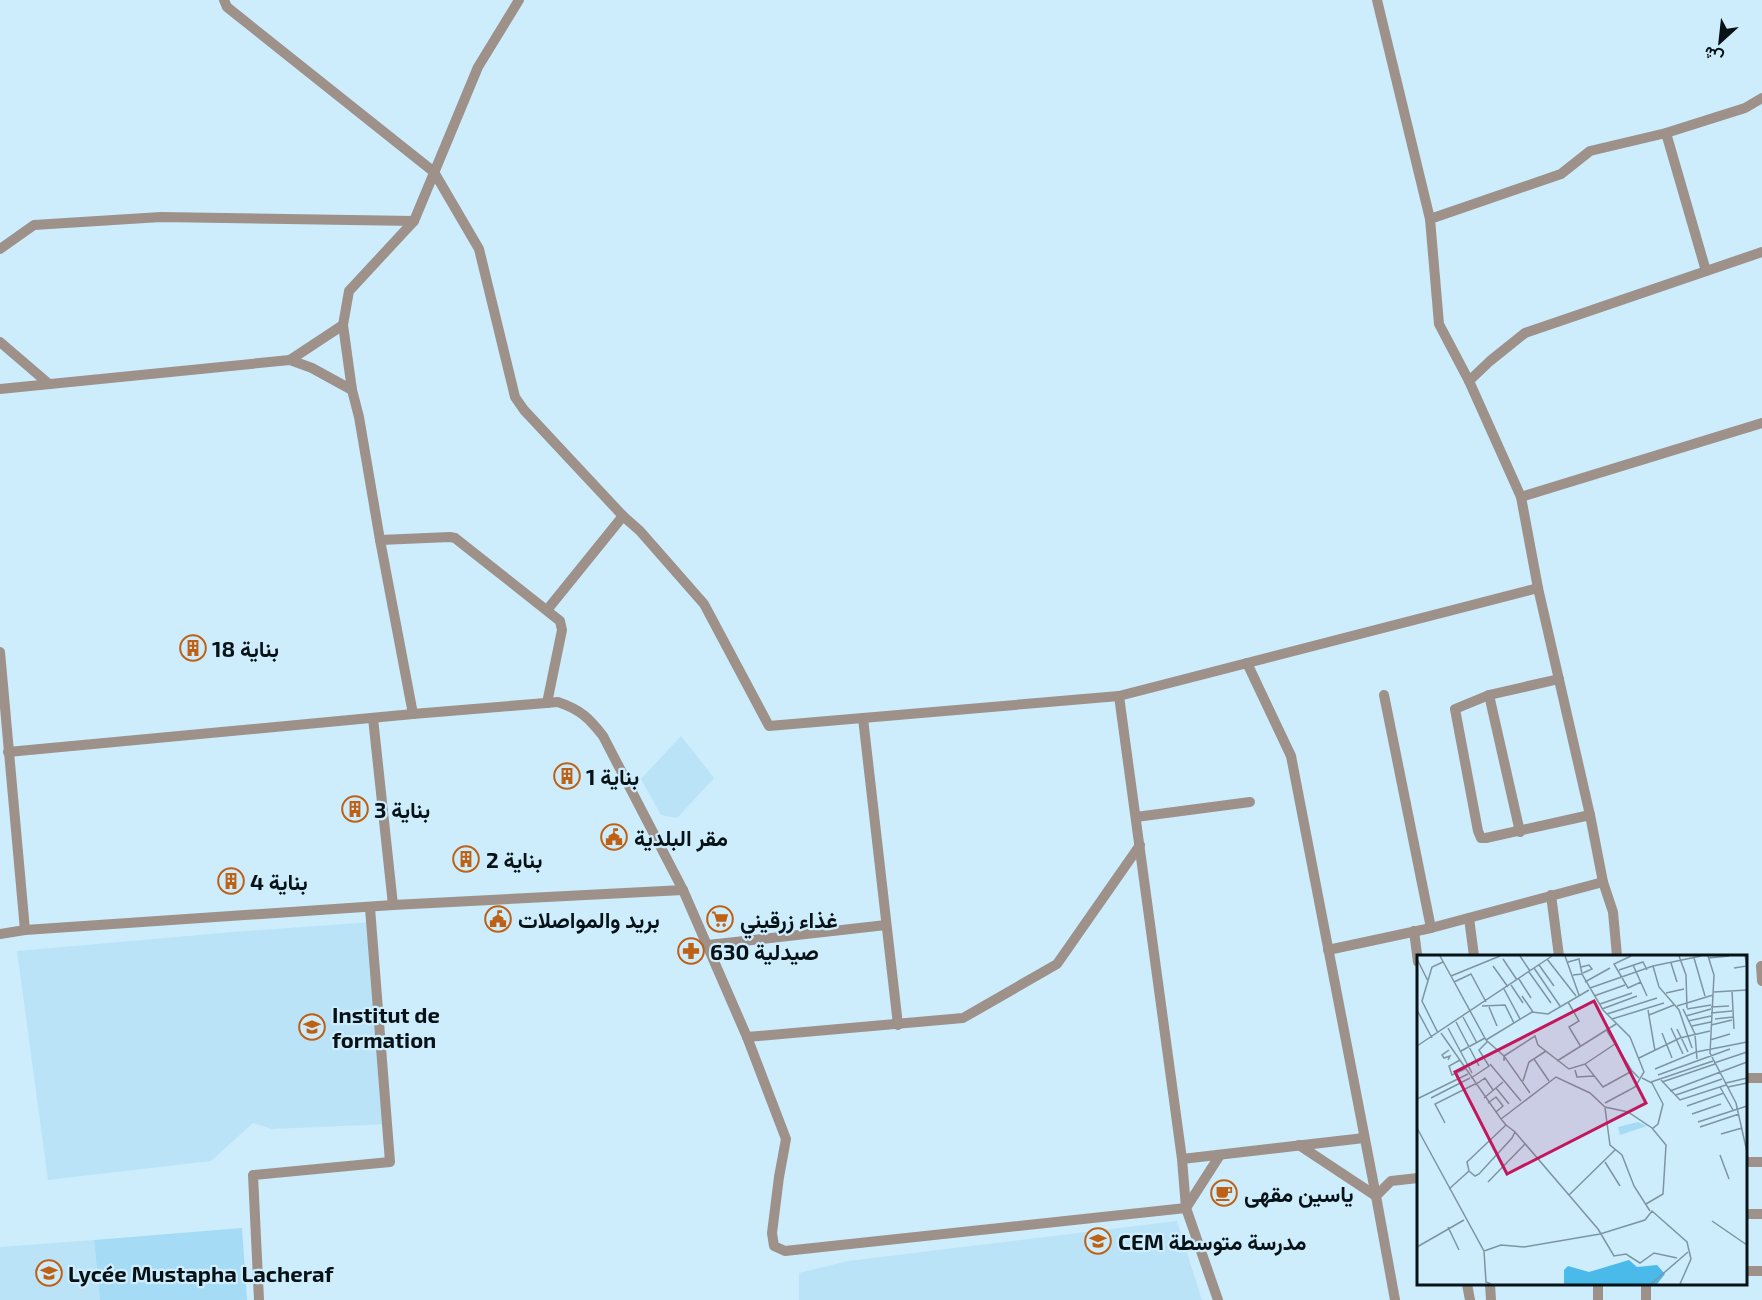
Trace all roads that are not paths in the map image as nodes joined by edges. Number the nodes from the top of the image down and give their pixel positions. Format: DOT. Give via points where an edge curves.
graph roads {
  1 [pos="224,0"];
  2 [pos="519,0"];
  3 [pos="1377,0"];
  4 [pos="1762,98"];
  5 [pos="1666,134"];
  6 [pos="434,171"];
  7 [pos="1430,219"];
  8 [pos="414,221"];
  9 [pos="0,249"];
  10 [pos="1762,252"];
  11 [pos="1706,271"];
  12 [pos="343,325"];
  13 [pos="0,342"];
  14 [pos="290,360"];
  15 [pos="1469,381"];
  16 [pos="49,384"];
  17 [pos="0,389"];
  18 [pos="352,390"];
  19 [pos="1762,423"];
  20 [pos="1521,497"];
  21 [pos="623,516"];
  22 [pos="380,540"];
  23 [pos="1538,588"];
  24 [pos="547,609"];
  25 [pos="0,652"];
  26 [pos="1247,663"];
  27 [pos="1559,679"];
  28 [pos="1384,695"];
  29 [pos="1489,695"];
  30 [pos="1119,696"];
  31 [pos="547,703"];
  32 [pos="413,714"];
  33 [pos="373,718"];
  34 [pos="863,718"];
  35 [pos="8,752"];
  36 [pos="1250,802"];
  37 [pos="1590,816"];
  38 [pos="1136,817"];
  39 [pos="1520,832"];
  40 [pos="1140,845"];
  41 [pos="1603,882"];
  42 [pos="683,890"];
  43 [pos="1551,895"];
  44 [pos="393,906"];
  45 [pos="370,908"];
  46 [pos="1469,918"];
  47 [pos="886,925"];
  48 [pos="1431,928"];
  49 [pos="25,930"];
  50 [pos="1414,931"];
  51 [pos="0,934"];
  52 [pos="708,945"];
  53 [pos="1328,950"];
  54 [pos="1418,955"];
  55 [pos="1474,955"];
  56 [pos="1559,955"];
  57 [pos="1617,955"];
  58 [pos="1761,966"];
  59 [pos="1762,981"];
  60 [pos="898,1025"];
  61 [pos="747,1037"];
  62 [pos="1364,1138"];
  63 [pos="1299,1145"];
  64 [pos="1220,1155"];
  65 [pos="1182,1160"];
  66 [pos="1417,1178"];
  67 [pos="1376,1196"];
  68 [pos="1186,1208"];
  69 [pos="1467,1285"];
  70 [pos="1490,1285"];
  71 [pos="259,1300"];
  72 [pos="1218,1300"];
  73 [pos="1395,1300"];
  74 [pos="1470,1300"];
  75 [pos="1491,1300"];
  1 -- 6 [label="street" via="227,7"];
  2 -- 6 [label="street" via="478,67"];
  3 -- 7 [label="street"];
  4 -- 5 [label="street" via="1745,108"];
  5 -- 7 [label="street" via="1590,151 1561,174"];
  5 -- 11 [label="street"];
  6 -- 8 [label="street"];
  6 -- 21 [label="street" via="479,249 515,397"];
  7 -- 15 [label="street" via="1439,324"];
  8 -- 9 [label="street" via="161,217 34,225"];
  8 -- 12 [label="street" via="349,291"];
  10 -- 11 [label="street"];
  11 -- 15 [label="street" via="1525,333"];
  12 -- 14 [label="street"];
  12 -- 18 [label="street"];
  13 -- 16 [label="street"];
  14 -- 16 [label="street"];
  14 -- 18 [label="street"];
  15 -- 20 [label="street"];
  16 -- 17 [label="street"];
  18 -- 22 [label="street"];
  19 -- 20 [label="street"];
  20 -- 23 [label="street"];
  21 -- 24 [label="street"];
  21 -- 34 [label="street" via="704,604 769,726"];
  22 -- 24 [label="street" via="455,538"];
  22 -- 32 [label="street"];
  23 -- 26 [label="street"];
  23 -- 27 [label="street"];
  24 -- 31 [label="street" via="563,626"];
  25 -- 35 [label="street"];
  26 -- 30 [label="street"];
  26 -- 53 [label="street" via="1291,756"];
  27 -- 29 [label="street"];
  27 -- 37 [label="street"];
  28 -- 48 [label="street"];
  29 -- 39 [label="street"];
  29 -- 39 [label="street" via="1455,709 1478,831 1481,838"];
  30 -- 34 [label="street"];
  30 -- 38 [label="street"];
  31 -- 32 [label="street"];
  31 -- 42 [label="street" via="574,708 588,717 603,736"];
  32 -- 33 [label="street"];
  33 -- 35 [label="street"];
  33 -- 44 [label="street"];
  34 -- 47 [label="street"];
  35 -- 49 [label="street"];
  36 -- 38 [label="street"];
  37 -- 39 [label="street"];
  37 -- 41 [label="street"];
  38 -- 40 [label="street"];
  40 -- 60 [label="street" via="1057,964 963,1018"];
  40 -- 65 [label="street"];
  41 -- 43 [label="street"];
  41 -- 57 [label="street" via="1613,912"];
  42 -- 44 [label="street"];
  42 -- 52 [label="street"];
  43 -- 46 [label="street"];
  43 -- 56 [label="street"];
  44 -- 45 [label="street"];
  45 -- 49 [label="street"];
  45 -- 71 [label="street" via="390,1162 253,1175"];
  46 -- 48 [label="street"];
  46 -- 55 [label="street"];
  47 -- 52 [label="street"];
  47 -- 60 [label="street"];
  48 -- 50 [label="street"];
  49 -- 51 [label="street"];
  50 -- 53 [label="street"];
  50 -- 54 [label="street"];
  52 -- 61 [label="street"];
  53 -- 62 [label="street"];
  58 -- 59 [label="street"];
  60 -- 61 [label="street"];
  61 -- 68 [label="street" via="786,1139 772,1233 774,1246 785,1251"];
  62 -- 63 [label="street"];
  62 -- 67 [label="street"];
  63 -- 64 [label="street"];
  63 -- 67 [label="street"];
  64 -- 65 [label="street"];
  64 -- 68 [label="street"];
  65 -- 68 [label="street"];
  66 -- 67 [label="street" via="1391,1181"];
  67 -- 73 [label="street"];
  68 -- 72 [label="street"];
  69 -- 74 [label="street"];
  70 -- 75 [label="street"];
}
